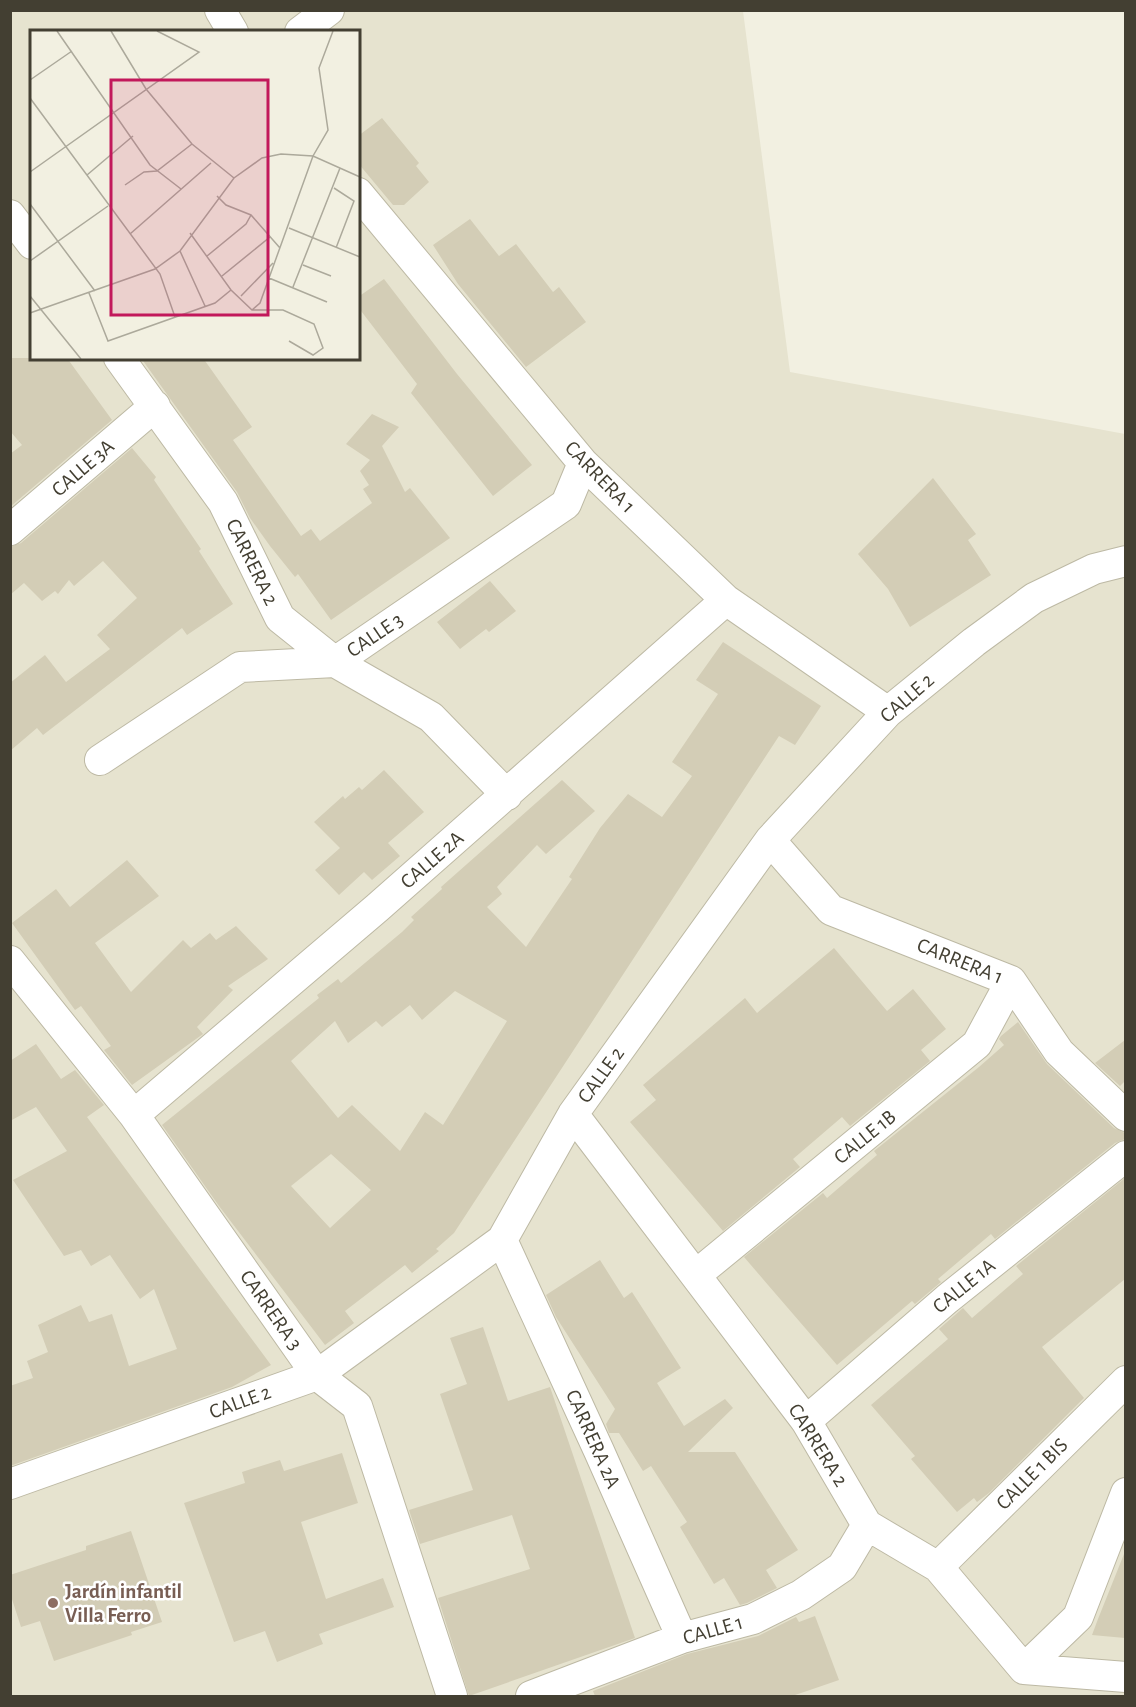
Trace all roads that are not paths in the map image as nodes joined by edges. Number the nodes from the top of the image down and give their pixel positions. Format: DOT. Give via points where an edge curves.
graph roads {
  1 [pos="220,10"];
  2 [pos="329,10"];
  3 [pos="232,30"];
  4 [pos="303,30"];
  5 [pos="360,195"];
  6 [pos="120,360"];
  7 [pos="154,406"];
  8 [pos="583,463"];
  9 [pos="10,530"];
  10 [pos="1125,561"];
  11 [pos="726,600"];
  12 [pos="335,662"];
  13 [pos="888,712"];
  14 [pos="100,760"];
  15 [pos="507,795"];
  16 [pos="770,840"];
  17 [pos="10,961"];
  18 [pos="1011,981"];
  19 [pos="573,1114"];
  20 [pos="134,1115"];
  21 [pos="1125,1116"];
  22 [pos="1125,1156"];
  23 [pos="502,1240"];
  24 [pos="697,1274"];
  25 [pos="317,1375"];
  26 [pos="1125,1381"];
  27 [pos="806,1421"];
  28 [pos="10,1484"];
  29 [pos="1125,1492"];
  30 [pos="867,1525"];
  31 [pos="938,1567"];
  32 [pos="682,1638"];
  33 [pos="1024,1669"];
  34 [pos="1125,1677"];
  35 [pos="452,1696"];
  36 [pos="531,1696"];
  1 -- 3 [label="street"];
  2 -- 4 [label="street"];
  5 -- 8 [label="street, CARRERA 1"];
  6 -- 7 [label="street, CARRERA 2"];
  7 -- 9 [label="street, CALLE 3A"];
  7 -- 12 [label="street, CARRERA 2" via="223,502 280,618"];
  8 -- 11 [label="street, CARRERA 1"];
  8 -- 12 [label="street, CALLE 3" via="566,504"];
  10 -- 13 [label="street, CALLE 2" via="1094,569 1034,598"];
  11 -- 13 [label="street, CARRERA 1"];
  11 -- 15 [label="street, CALLE 2A"];
  12 -- 14 [label="street, CALLE 3" via="240,667"];
  12 -- 15 [label="street, CARRERA 2" via="432,717"];
  13 -- 16 [label="street, CALLE 2"];
  15 -- 20 [label="street, CALLE 2A"];
  16 -- 18 [label="street, CARRERA 1" via="831,910"];
  16 -- 19 [label="street, CALLE 2"];
  17 -- 20 [label="street, CARRERA 3"];
  18 -- 21 [label="street, CARRERA 1" via="1059,1052"];
  18 -- 24 [label="street, CALLE 1B" via="977,1044"];
  19 -- 23 [label="street, CALLE 2"];
  19 -- 24 [label="street, CARRERA 2"];
  20 -- 25 [label="street, CARRERA 3"];
  22 -- 27 [label="street, CALLE 1A" via="947,1299"];
  23 -- 25 [label="street, CALLE 2"];
  23 -- 32 [label="street, CARRERA 2A"];
  24 -- 27 [label="street, CARRERA 2"];
  25 -- 28 [label="street, CALLE 2"];
  25 -- 35 [label="street, CARRERA 3" via="357,1406"];
  26 -- 31 [label="street, CALLE 1 BIS"];
  27 -- 30 [label="street, CARRERA 2"];
  29 -- 33 [label="street" via="1078,1617"];
  30 -- 31 [label="street, CARRERA 2"];
  30 -- 32 [label="street, CALLE 1" via="842,1567 801,1595 753,1619"];
  31 -- 33 [label="street, CARRERA 2"];
  32 -- 36 [label="street, CALLE 1"];
  33 -- 34 [label="street"];
}
